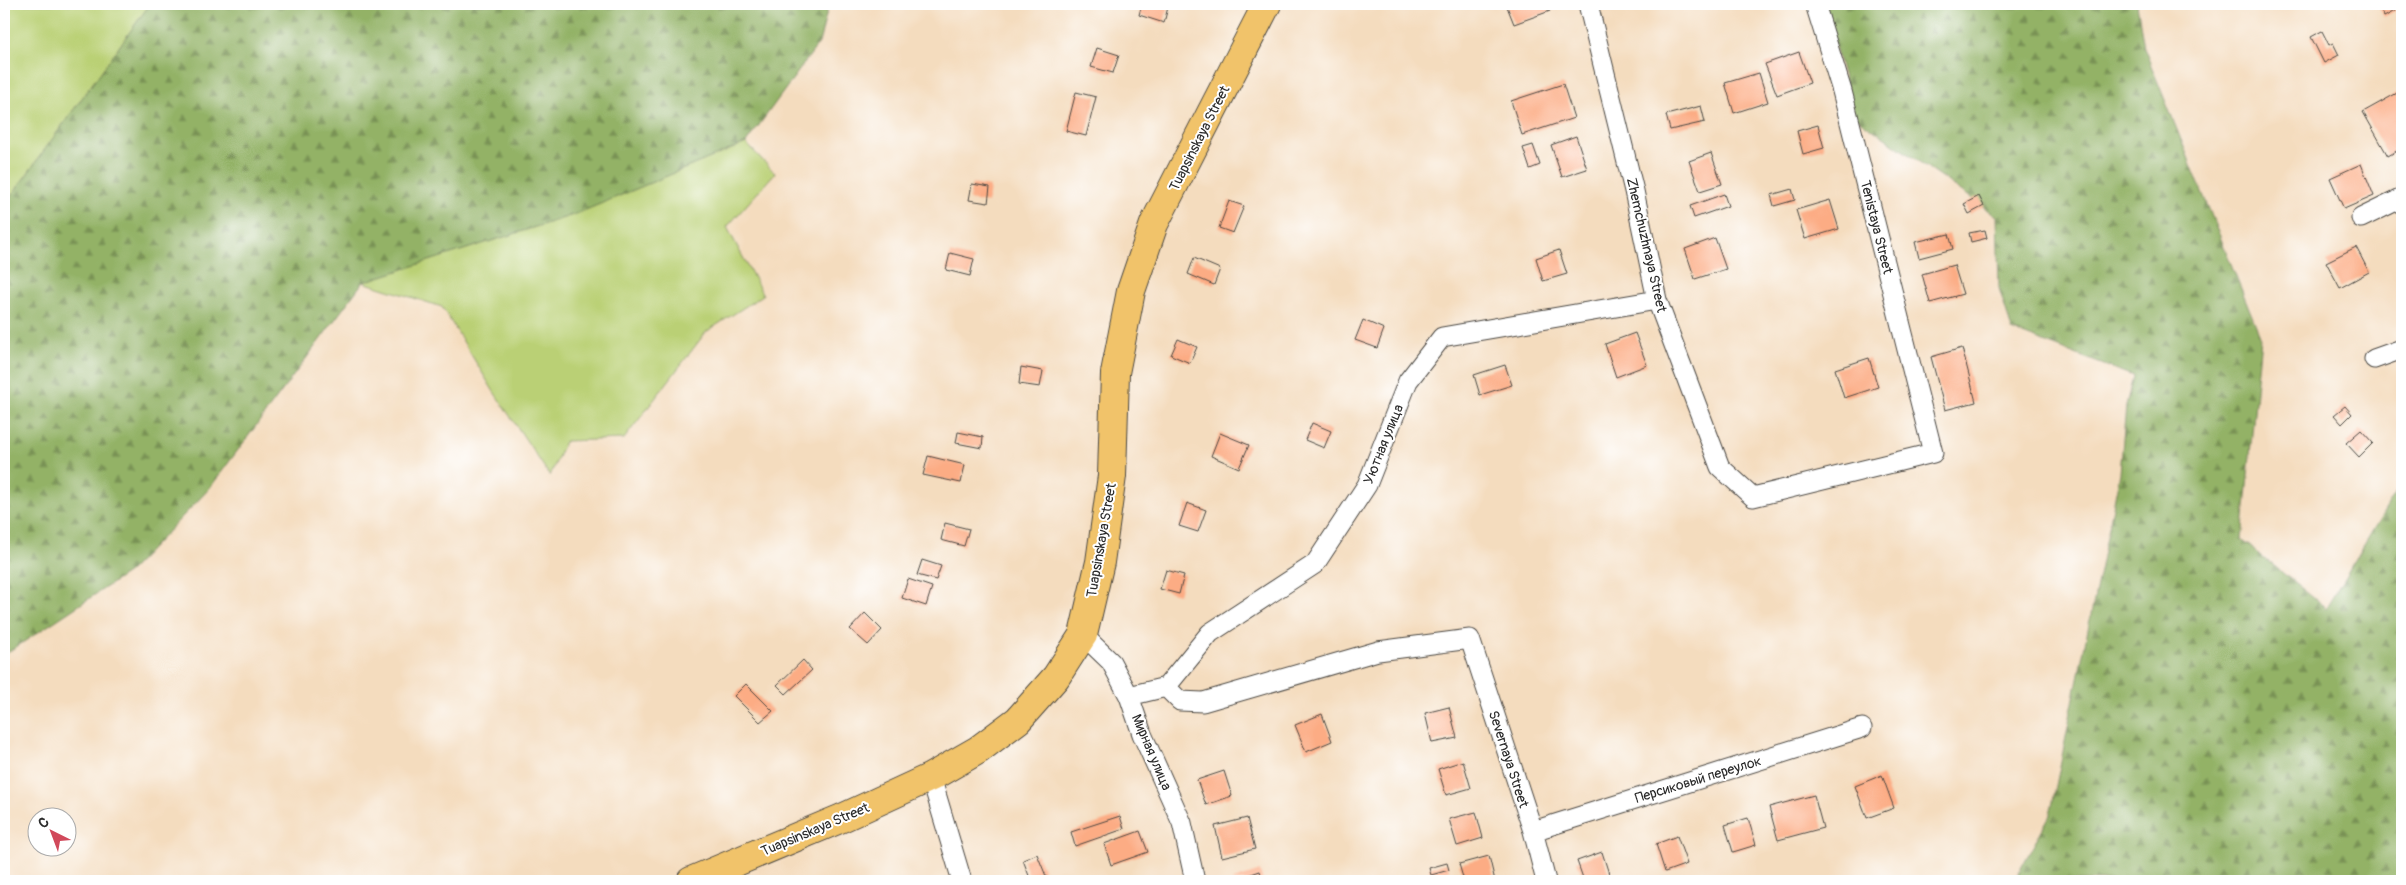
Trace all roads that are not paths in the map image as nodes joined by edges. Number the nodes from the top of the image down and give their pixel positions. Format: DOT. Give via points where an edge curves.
graph roads {
  1 [pos="1266,4"];
  2 [pos="1588,4"];
  3 [pos="1815,4"];
  4 [pos="2402,198"];
  5 [pos="2361,218"];
  6 [pos="1657,300"];
  7 [pos="2402,349"];
  8 [pos="2374,359"];
  9 [pos="1753,497"];
  10 [pos="1083,635"];
  11 [pos="1166,687"];
  12 [pos="1129,696"];
  13 [pos="1862,728"];
  14 [pos="931,777"];
  15 [pos="1533,831"];
  16 [pos="691,881"];
  17 [pos="962,881"];
  18 [pos="1194,881"];
  19 [pos="1546,881"];
  1 -- 10 [label="main road, Tuapsinskaya Street" via="1154,224 1131,291 1115,374 1112,476 1100,562"];
  2 -- 6 [label="street, Zhemchuzhnaya Street"];
  3 -- 9 [label="street, Tenistaya Street" via="1842,91 1933,453"];
  4 -- 5 [label="street"];
  6 -- 9 [label="street, Zhemchuzhnaya Street" via="1720,467"];
  6 -- 11 [label="street, Уютная улица" via="1442,337 1408,381 1367,485 1315,564 1210,633"];
  7 -- 8 [label="street"];
  10 -- 12 [label="street, Мирная улица" via="1111,662"];
  10 -- 14 [label="main road, Tuapsinskaya Street" via="1056,677 1018,720 978,750"];
  11 -- 12 [label="street"];
  11 -- 15 [label="street, Severnaya Street" via="1180,701 1203,702 1378,651 1470,639"];
  12 -- 18 [label="street, Мирная улица" via="1142,734 1182,823"];
  13 -- 15 [label="street, Персиковый переулок"];
  14 -- 16 [label="main road, Tuapsinskaya Street"];
  14 -- 17 [label="street"];
  15 -- 19 [label="street, Severnaya Street"];
}
